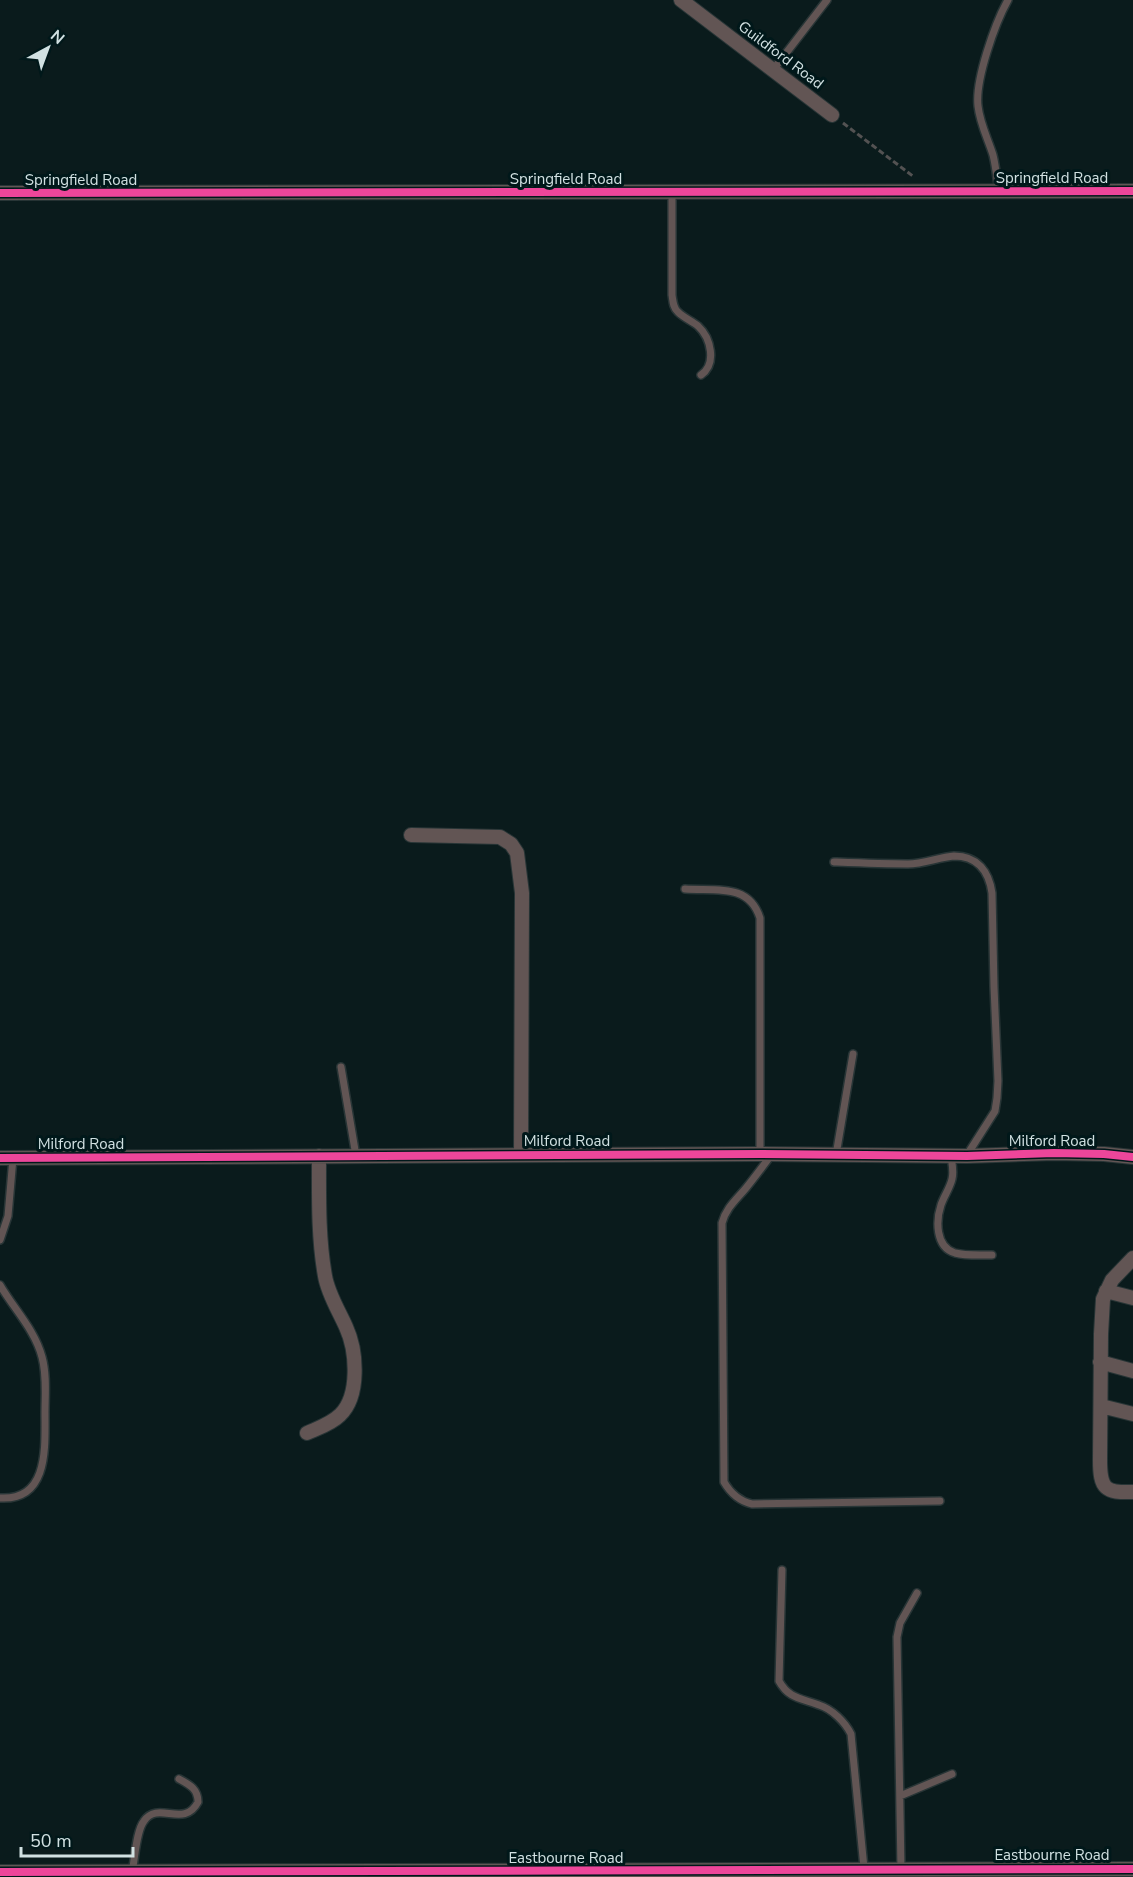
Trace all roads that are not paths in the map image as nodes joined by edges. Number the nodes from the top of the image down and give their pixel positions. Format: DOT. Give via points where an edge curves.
graph roads {
  1 [pos="681,0"];
  2 [pos="827,0"];
  3 [pos="1008,0"];
  4 [pos="773,70"];
  5 [pos="832,115"];
  6 [pos="1133,191"];
  7 [pos="999,192"];
  8 [pos="0,193"];
  9 [pos="672,193"];
  10 [pos="700,375"];
  11 [pos="411,835"];
  12 [pos="834,862"];
  13 [pos="685,889"];
  14 [pos="853,1054"];
  15 [pos="341,1067"];
  16 [pos="766,1154"];
  17 [pos="521,1155"];
  18 [pos="836,1155"];
  19 [pos="319,1156"];
  20 [pos="356,1156"];
  21 [pos="951,1156"];
  22 [pos="967,1156"];
  23 [pos="1133,1157"];
  24 [pos="6,1158"];
  25 [pos="0,1240"];
  26 [pos="992,1255"];
  27 [pos="1133,1258"];
  28 [pos="0,1285"];
  29 [pos="1106,1291"];
  30 [pos="1133,1298"];
  31 [pos="1100,1362"];
  32 [pos="1133,1371"];
  33 [pos="1101,1406"];
  34 [pos="1133,1414"];
  35 [pos="307,1433"];
  36 [pos="1133,1492"];
  37 [pos="0,1498"];
  38 [pos="940,1501"];
  39 [pos="782,1570"];
  40 [pos="917,1593"];
  41 [pos="952,1774"];
  42 [pos="179,1779"];
  43 [pos="900,1796"];
  44 [pos="864,1868"];
  45 [pos="901,1869"];
  46 [pos="1133,1869"];
  47 [pos="0,1872"];
  48 [pos="132,1872"];
  49 [pos="282,1875"];
  1 -- 4 [label="street, Guildford Road"];
  2 -- 4 [label="lane"];
  3 -- 7 [label="lane" via="986,57 977,103 993,155"];
  4 -- 5 [label="street, Guildford Road"];
  6 -- 7 [label="street, Springfield Road"];
  7 -- 9 [label="street, Springfield Road"];
  8 -- 9 [label="street, Springfield Road"];
  9 -- 10 [label="lane" via="672,295 678,312 697,325 708,340 710,365"];
  11 -- 17 [label="street" via="500,837 517,853 522,893"];
  12 -- 22 [label="lane" via="911,864 953,856 967,858 986,871 992,893 997,1098 994,1111"];
  13 -- 16 [label="lane" via="734,892 744,895 757,908"];
  14 -- 18 [label="lane"];
  15 -- 20 [label="lane"];
  16 -- 17 [label="street, Milford Road"];
  16 -- 18 [label="street, Milford Road"];
  16 -- 38 [label="lane" via="746,1189 724,1214 722,1223 724,1482 739,1499 752,1504"];
  17 -- 20 [label="street, Milford Road"];
  18 -- 21 [label="street, Milford Road"];
  19 -- 20 [label="street, Milford Road"];
  19 -- 24 [label="street, Milford Road"];
  19 -- 35 [label="street" via="325,1278 352,1342 355,1363 351,1395 341,1414"];
  21 -- 22 [label="street, Milford Road"];
  21 -- 26 [label="lane" via="953,1175 938,1220 941,1242 953,1252"];
  22 -- 23 [label="street, Milford Road" via="1054,1153"];
  24 -- 25 [label="lane" via="8,1216"];
  27 -- 29 [label="street"];
  28 -- 37 [label="lane" via="30,1329 45,1378 42,1470 30,1489 18,1497"];
  29 -- 30 [label="street"];
  29 -- 31 [label="street"];
  31 -- 32 [label="street"];
  31 -- 33 [label="street"];
  33 -- 34 [label="street"];
  33 -- 36 [label="street" via="1101,1482 1109,1491"];
  39 -- 44 [label="lane" via="779,1681 792,1696 822,1706 848,1727"];
  40 -- 43 [label="lane" via="900,1623 897,1637"];
  41 -- 43 [label="lane"];
  42 -- 48 [label="lane" via="196,1790 198,1802 190,1813 153,1813 143,1821"];
  43 -- 45 [label="lane"];
  44 -- 45 [label="street, Eastbourne Road"];
  44 -- 49 [label="street, Eastbourne Road"];
  45 -- 46 [label="street, Eastbourne Road"];
  47 -- 48 [label="street, Eastbourne Road"];
  48 -- 49 [label="street, Eastbourne Road"];
}
